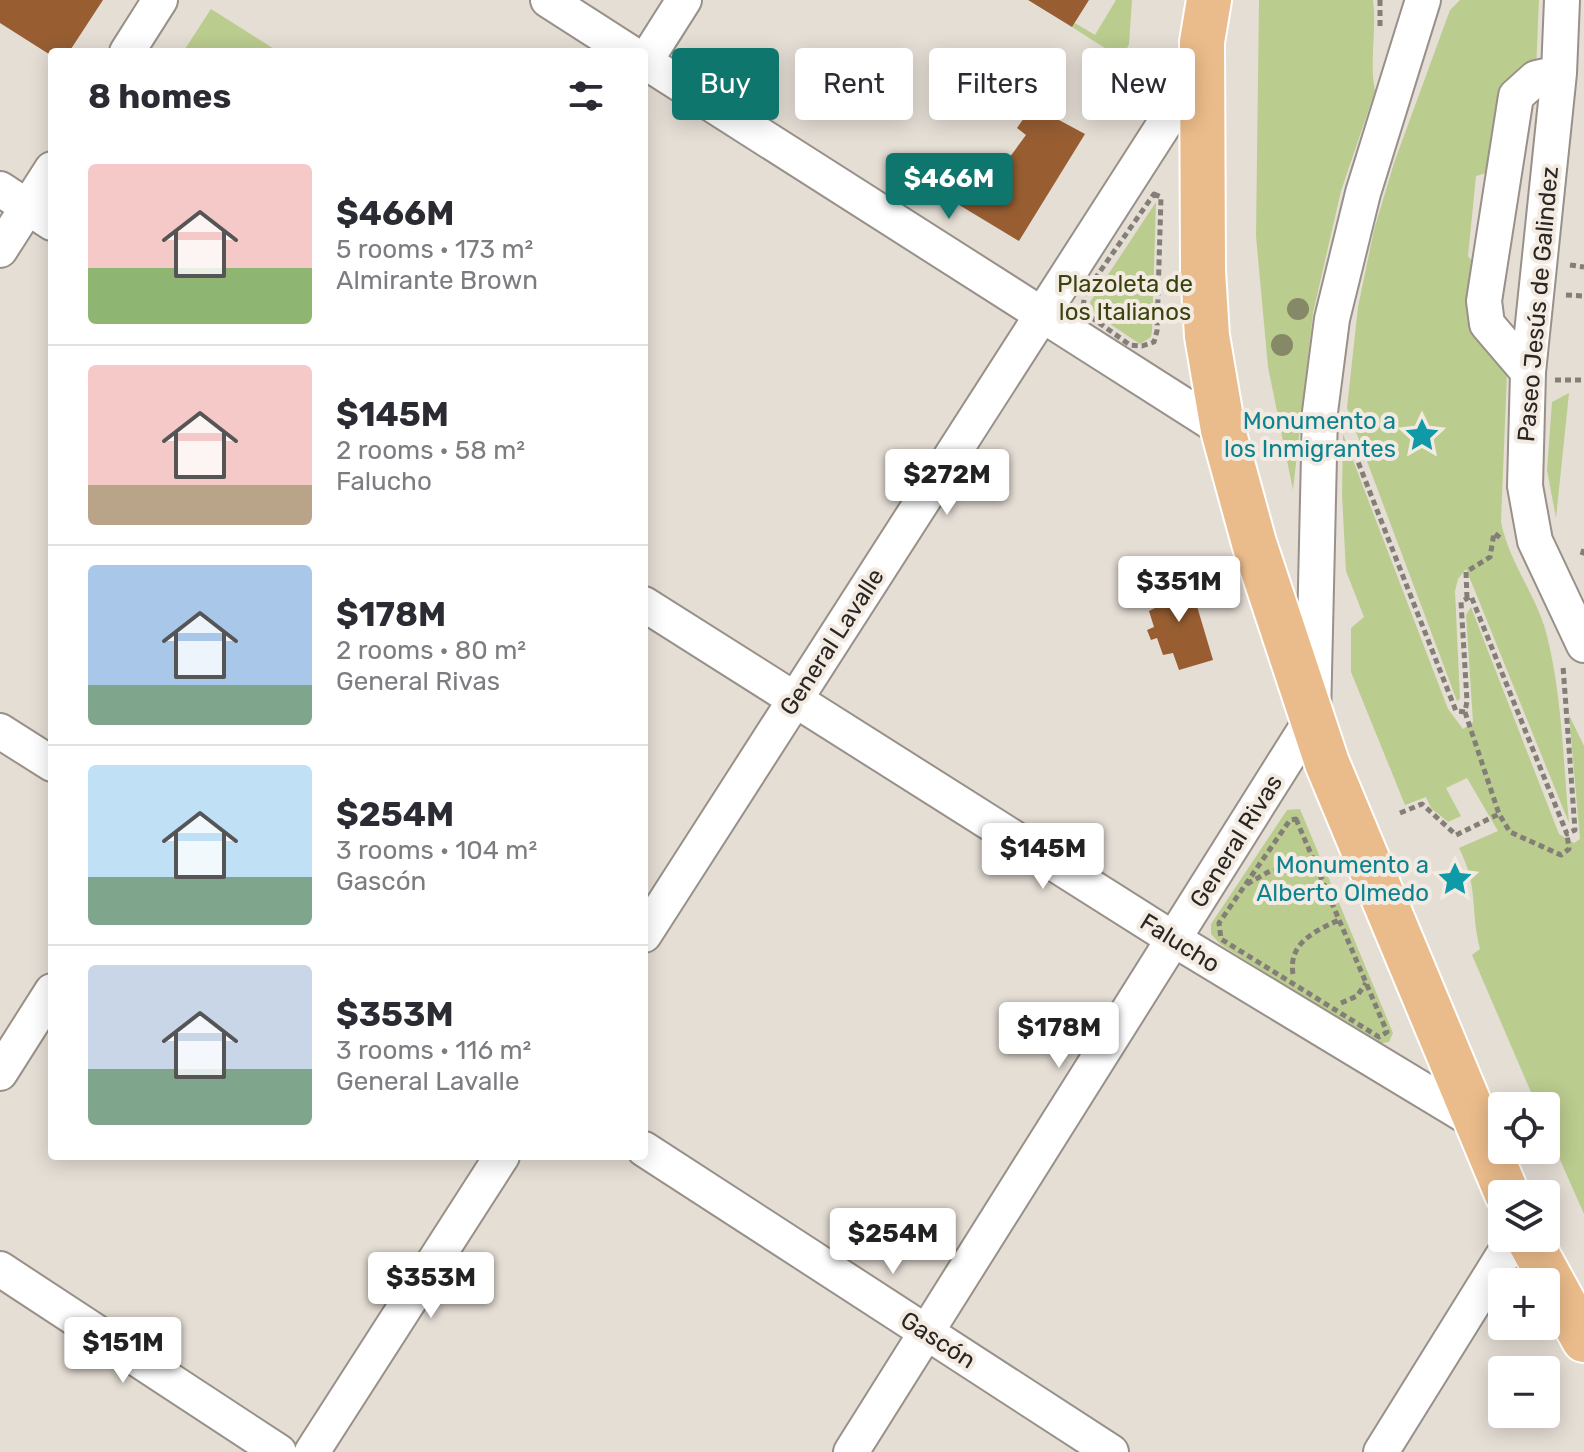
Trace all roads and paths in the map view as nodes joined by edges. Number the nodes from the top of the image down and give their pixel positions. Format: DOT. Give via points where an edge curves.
graph roads {
  1 [pos="160,0"];
  2 [pos="548,0"];
  3 [pos="684,0"];
  4 [pos="1209,0"];
  5 [pos="1562,0"];
  6 [pos="1426,5"];
  7 [pos="1201,36"];
  8 [pos="130,48"];
  9 [pos="623,48"];
  10 [pos="648,56"];
  11 [pos="648,65"];
  12 [pos="1559,73"];
  13 [pos="48,175"];
  14 [pos="27,206"];
  15 [pos="0,250"];
  16 [pos="1042,315"];
  17 [pos="1130,345"];
  18 [pos="1537,376"];
  19 [pos="1584,380"];
  20 [pos="1223,430"];
  21 [pos="1350,441"];
  22 [pos="1511,547"];
  23 [pos="1467,598"];
  24 [pos="648,607"];
  25 [pos="1573,652"];
  26 [pos="794,701"];
  27 [pos="1465,712"];
  28 [pos="1313,717"];
  29 [pos="0,731"];
  30 [pos="48,761"];
  31 [pos="1400,813"];
  32 [pos="1499,814"];
  33 [pos="1567,834"];
  34 [pos="1316,865"];
  35 [pos="1246,884"];
  36 [pos="1339,920"];
  37 [pos="648,929"];
  38 [pos="1175,940"];
  39 [pos="1366,982"];
  40 [pos="1297,986"];
  41 [pos="48,997"];
  42 [pos="1320,1000"];
  43 [pos="0,1073"];
  44 [pos="1476,1122"];
  45 [pos="648,1152"];
  46 [pos="499,1160"];
  47 [pos="1501,1180"];
  48 [pos="1505,1252"];
  49 [pos="1536,1252"];
  50 [pos="0,1269"];
  51 [pos="927,1333"];
  52 [pos="1584,1340"];
  53 [pos="279,1452"];
  54 [pos="312,1452"];
  55 [pos="851,1452"];
  56 [pos="1111,1452"];
  57 [pos="1381,1452"];
  1 -- 8 [label="street"];
  2 -- 9 [label="street"];
  3 -- 10 [label="street"];
  4 -- 7 [label="main road"];
  5 -- 12 [label="street, Paseo Jesús de Galindez"];
  6 -- 28 [label="street" via="1363,193 1332,319 1320,412"];
  7 -- 16 [label="street, General Lavalle"];
  7 -- 20 [label="main road" via="1204,302"];
  11 -- 16 [label="street"];
  12 -- 18 [label="street, Paseo Jesús de Galindez"];
  12 -- 18 [label="street" via="1536,78 1516,96 1484,301 1487,324"];
  13 -- 14 [label="street"];
  14 -- 15 [label="street"];
  16 -- 20 [label="street"];
  16 -- 26 [label="street, General Lavalle"];
  17 -- 17 [label="path" via="1088,315 1085,293 1154,194 1161,197 1157,331 1154,342"];
  18 -- 19 [label="path"];
  18 -- 25 [label="street, Paseo Jesús de Galindez" via="1525,486 1530,524"];
  20 -- 28 [label="main road" via="1254,543"];
  21 -- 27 [label="path" via="1456,711"];
  22 -- 23 [label="path" via="1494,533 1490,557 1466,572"];
  23 -- 27 [label="path" via="1461,602"];
  23 -- 33 [label="path" via="1471,596"];
  24 -- 26 [label="street, Falucho"];
  25 -- 33 [label="path" via="1575,830"];
  26 -- 37 [label="street, General Lavalle"];
  26 -- 38 [label="street, Falucho"];
  27 -- 32 [label="path"];
  28 -- 38 [label="street, General Rivas"];
  28 -- 44 [label="main road" via="1327,763"];
  29 -- 30 [label="street"];
  31 -- 32 [label="path" via="1422,804 1456,835"];
  32 -- 33 [label="path" via="1510,832 1561,855 1569,849"];
  34 -- 35 [label="path" via="1270,871"];
  34 -- 35 [label="path" via="1296,819 1290,820"];
  34 -- 36 [label="path"];
  35 -- 40 [label="path" via="1219,923 1221,939"];
  36 -- 39 [label="path"];
  36 -- 40 [label="path" via="1308,935 1298,947 1292,966"];
  38 -- 44 [label="street, Falucho"];
  38 -- 51 [label="street, General Rivas"];
  39 -- 42 [label="path" via="1348,1002"];
  39 -- 42 [label="path" via="1387,1032 1379,1037"];
  40 -- 42 [label="path"];
  41 -- 43 [label="street"];
  44 -- 47 [label="main road"];
  45 -- 51 [label="street, Gascón"];
  46 -- 54 [label="street"];
  48 -- 57 [label="street"];
  49 -- 52 [label="main road"];
  50 -- 53 [label="street"];
  51 -- 55 [label="street, General Rivas"];
  51 -- 56 [label="street, Gascón"];
}
